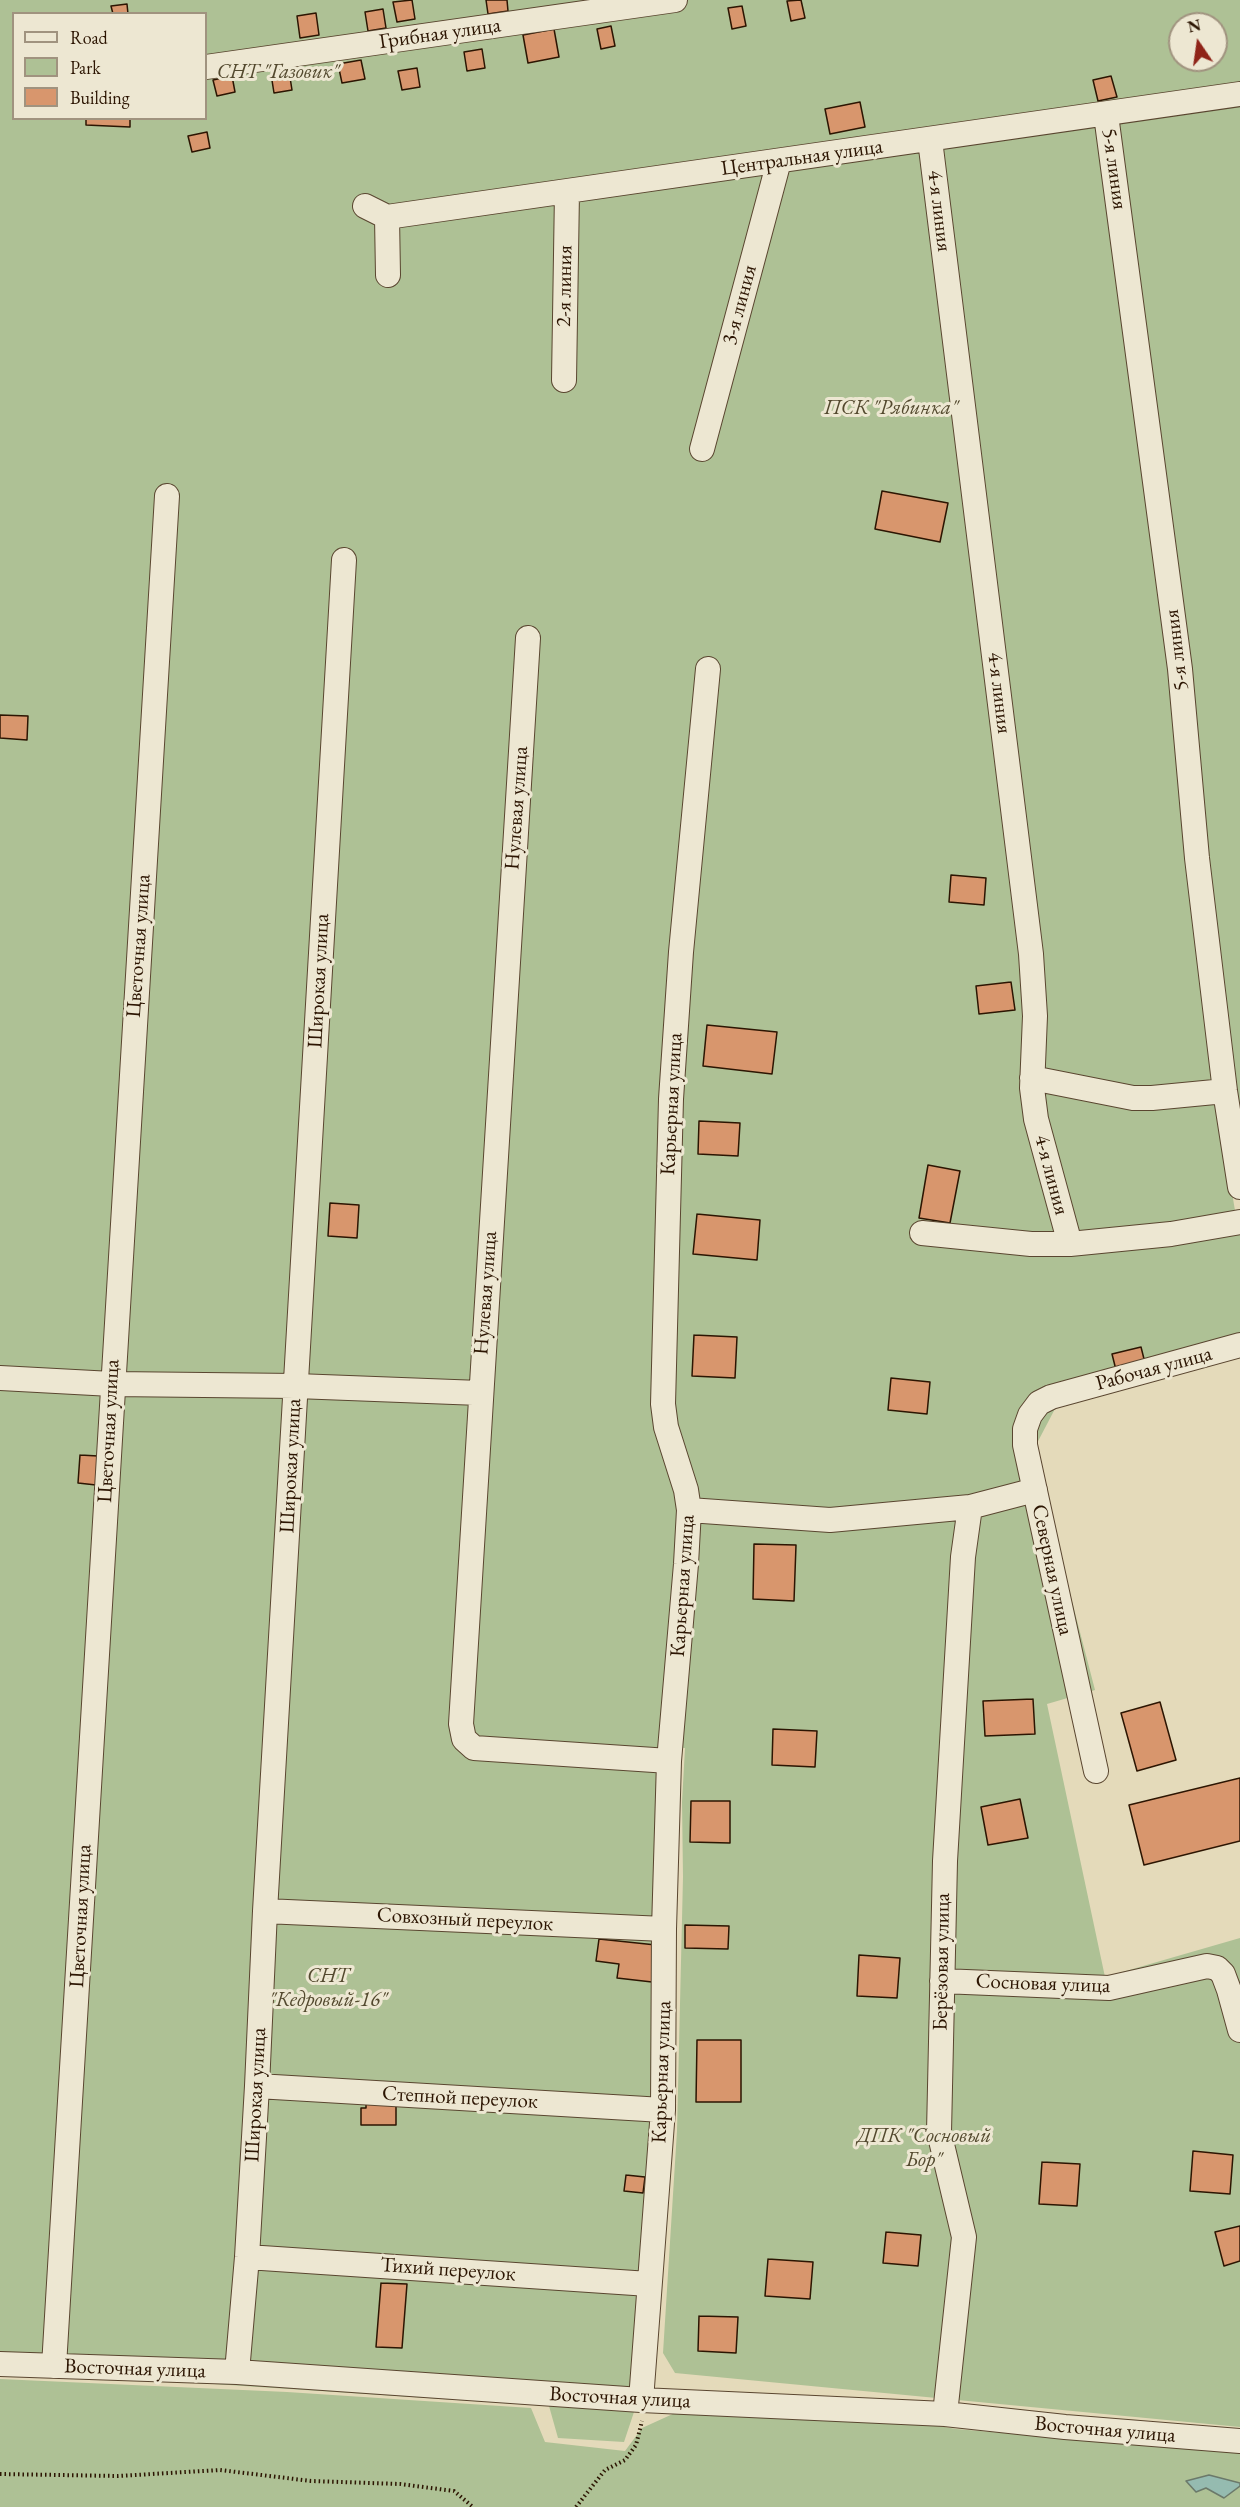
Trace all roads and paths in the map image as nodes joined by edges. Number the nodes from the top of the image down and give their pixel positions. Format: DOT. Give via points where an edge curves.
graph roads {
  1 [pos="675,0"];
  2 [pos="646,2"];
  3 [pos="207,68"];
  4 [pos="1240,94"];
  5 [pos="1106,115"];
  6 [pos="930,140"];
  7 [pos="778,161"];
  8 [pos="567,192"];
  9 [pos="388,275"];
  10 [pos="564,380"];
  11 [pos="702,449"];
  12 [pos="166,496"];
  13 [pos="344,560"];
  14 [pos="528,638"];
  15 [pos="708,669"];
  16 [pos="1032,1078"];
  17 [pos="1225,1091"];
  18 [pos="1240,1187"];
  19 [pos="1240,1222"];
  20 [pos="922,1233"];
  21 [pos="1070,1244"];
  22 [pos="1240,1345"];
  23 [pos="0,1378"];
  24 [pos="112,1384"];
  25 [pos="296,1386"];
  26 [pos="480,1393"];
  27 [pos="1068,1393"];
  28 [pos="1035,1490"];
  29 [pos="970,1507"];
  30 [pos="689,1510"];
  31 [pos="669,1761"];
  32 [pos="1096,1771"];
  33 [pos="265,1911"];
  34 [pos="664,1929"];
  35 [pos="942,1981"];
  36 [pos="1240,2030"];
  37 [pos="257,2086"];
  38 [pos="663,2110"];
  39 [pos="247,2257"];
  40 [pos="649,2284"];
  41 [pos="0,2364"];
  42 [pos="54,2366"];
  43 [pos="237,2372"];
  44 [pos="641,2400"];
  45 [pos="945,2414"];
  46 [pos="1240,2441"];
  47 [pos="0,2474"];
  48 [pos="473,2507"];
  49 [pos="576,2507"];
  1 -- 2 [label="street, Грибная улица"];
  2 -- 3 [label="street, Грибная улица"];
  4 -- 5 [label="street, Центральная улица"];
  5 -- 6 [label="street, Центральная улица"];
  5 -- 17 [label="street, 5-я линия" via="1180,669 1197,858"];
  6 -- 7 [label="street, Центральная улица"];
  6 -- 16 [label="street, 4-я линия" via="1031,954 1035,1016"];
  7 -- 8 [label="street, Центральная улица"];
  7 -- 11 [label="street, 3-я линия"];
  8 -- 9 [label="street, Центральная улица" via="376,211"];
  8 -- 10 [label="street, 2-я линия"];
  12 -- 24 [label="street, Цветочная улица"];
  13 -- 25 [label="street, Широкая улица"];
  14 -- 26 [label="street, Нулевая улица"];
  15 -- 30 [label="street, Карьерная улица" via="671,1099 664,1382 666,1427"];
  16 -- 17 [label="street" via="1133,1098"];
  16 -- 21 [label="street, 4-я линия" via="1036,1119"];
  17 -- 18 [label="street, 5-я линия"];
  19 -- 21 [label="street" via="1171,1234"];
  20 -- 21 [label="street"];
  22 -- 27 [label="street, Рабочая улица"];
  23 -- 24 [label="street"];
  24 -- 25 [label="street"];
  24 -- 42 [label="street, Цветочная улица"];
  25 -- 26 [label="street"];
  25 -- 33 [label="street, Широкая улица"];
  26 -- 31 [label="street, Нулевая улица" via="461,1724 464,1739 474,1749"];
  27 -- 28 [label="street, Северная улица" via="1039,1403 1030,1415 1025,1445"];
  28 -- 29 [label="street"];
  28 -- 32 [label="street, Северная улица"];
  29 -- 30 [label="street" via="830,1520"];
  29 -- 35 [label="street, Берёзовая улица" via="963,1557 952,1739"];
  30 -- 31 [label="street, Карьерная улица"];
  31 -- 34 [label="street, Карьерная улица"];
  33 -- 34 [label="street, Совхозный переулок"];
  33 -- 37 [label="street, Широкая улица"];
  34 -- 38 [label="street, Карьерная улица"];
  35 -- 36 [label="street, Сосновая улица" via="1109,1988 1207,1966 1223,1974"];
  35 -- 45 [label="street, Берёзовая улица" via="939,2132 964,2237"];
  37 -- 38 [label="street, Степной переулок"];
  37 -- 39 [label="street, Широкая улица"];
  38 -- 40 [label="street, Карьерная улица"];
  39 -- 40 [label="street, Тихий переулок"];
  39 -- 43 [label="street, Широкая улица"];
  40 -- 44 [label="street, Карьерная улица"];
  41 -- 42 [label="street, Восточная улица"];
  42 -- 43 [label="street, Восточная улица"];
  43 -- 44 [label="street, Восточная улица"];
  44 -- 45 [label="street, Восточная улица"];
  44 -- 49 [label="path" via="642,2420 636,2445 625,2460 605,2470"];
  45 -- 46 [label="street, Восточная улица"];
  47 -- 48 [label="path" via="118,2476 220,2470 454,2491"];
}
